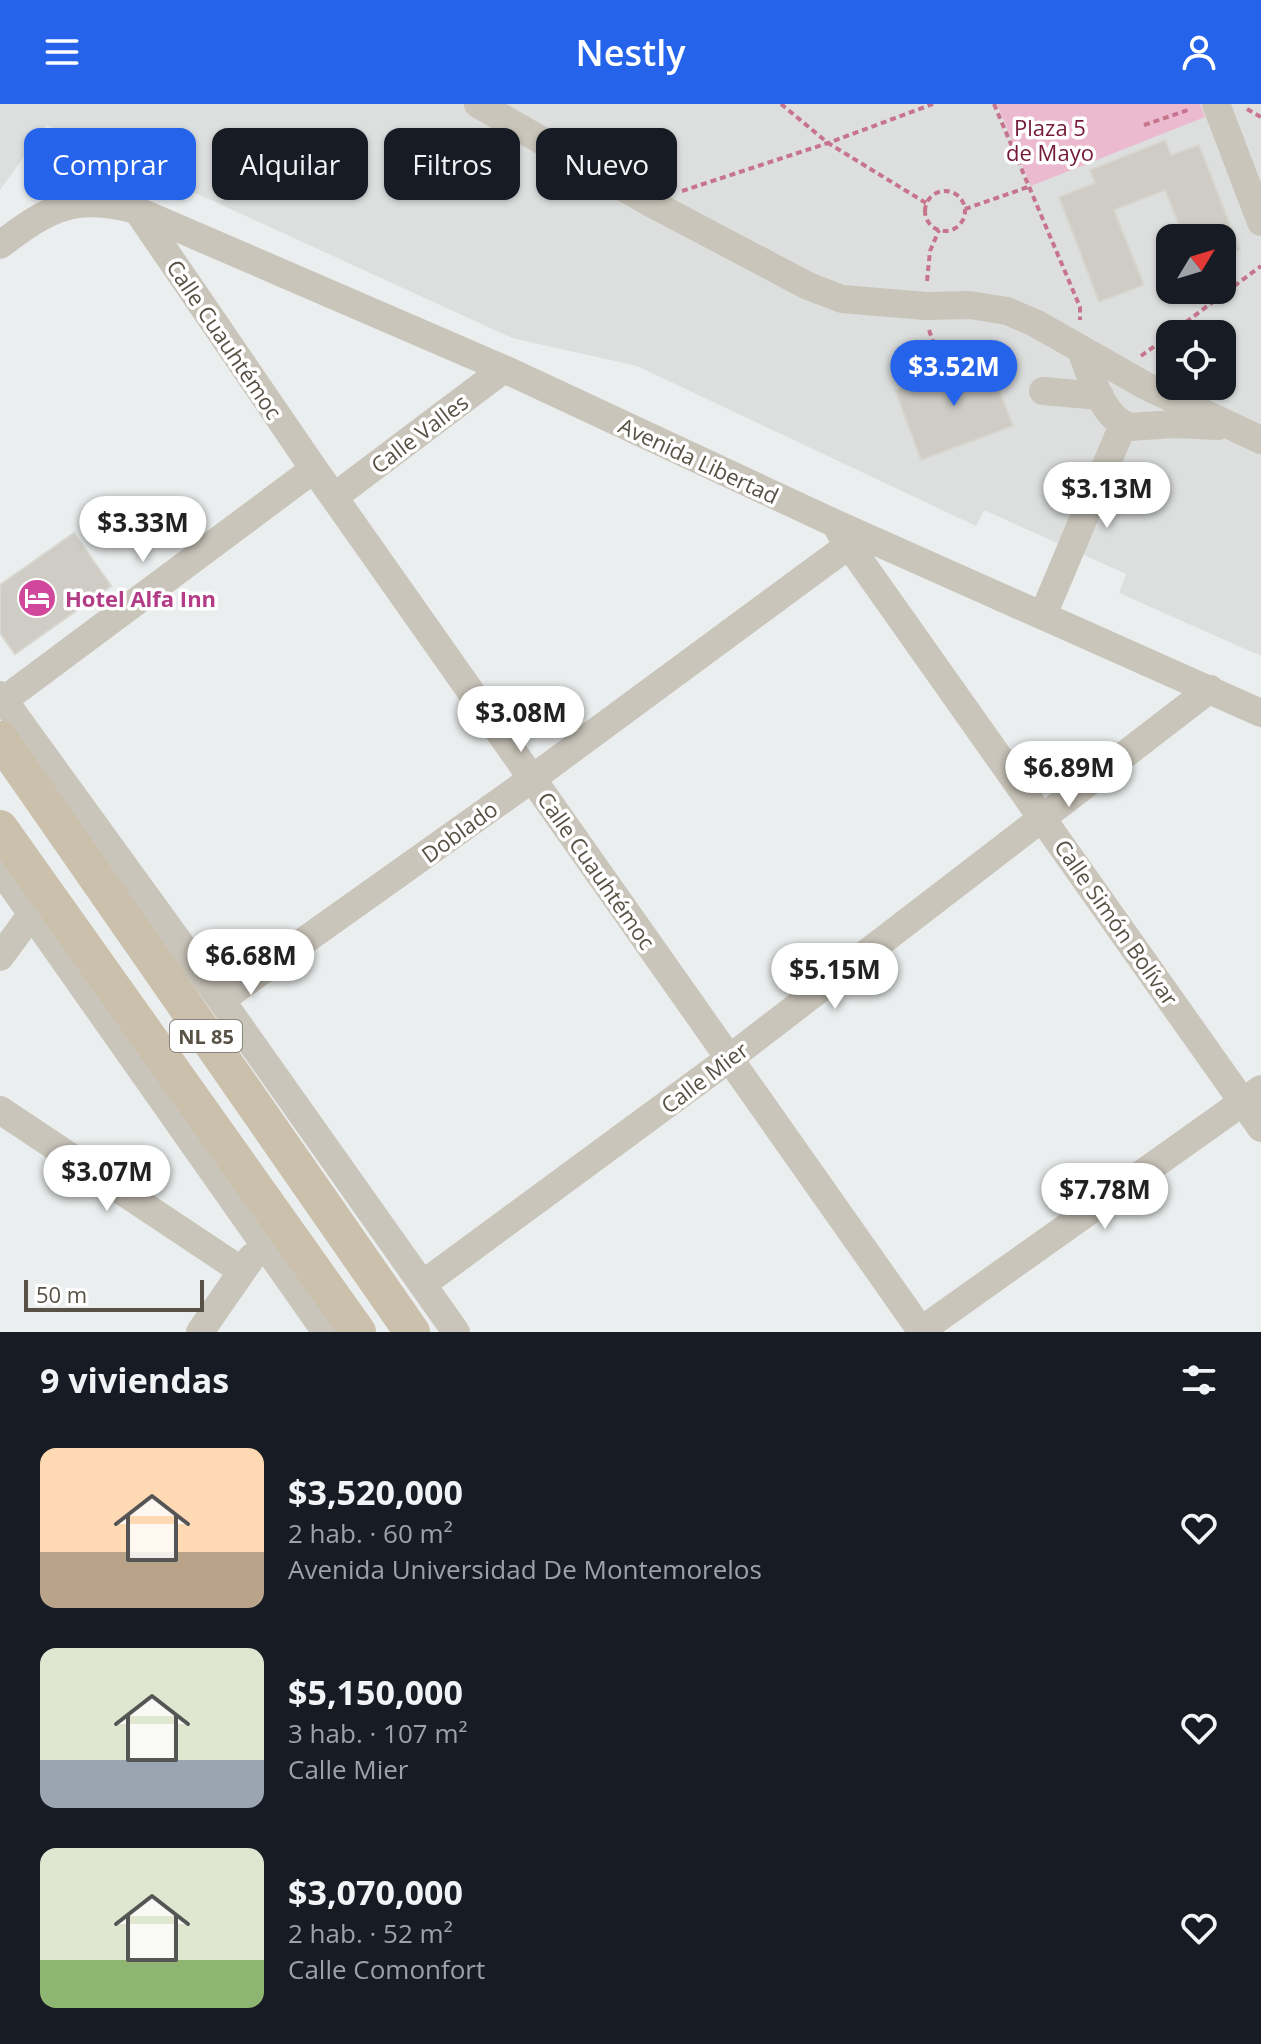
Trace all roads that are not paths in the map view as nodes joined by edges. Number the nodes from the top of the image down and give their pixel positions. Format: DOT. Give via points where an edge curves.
graph roads {
  1 [pos="483,105"];
  2 [pos="1202,107"];
  3 [pos="136,210"];
  4 [pos="1261,222"];
  5 [pos="0,245"];
  6 [pos="1080,349"];
  7 [pos="504,369"];
  8 [pos="1134,379"];
  9 [pos="1043,391"];
  10 [pos="1102,399"];
  11 [pos="1134,426"];
  12 [pos="1235,426"];
  13 [pos="1261,440"];
  14 [pos="314,469"];
  15 [pos="334,497"];
  16 [pos="832,522"];
  17 [pos="849,545"];
  18 [pos="1043,615"];
  19 [pos="1210,689"];
  20 [pos="2,698"];
  21 [pos="1261,713"];
  22 [pos="0,739"];
  23 [pos="533,778"];
  24 [pos="1044,818"];
  25 [pos="0,828"];
  26 [pos="0,869"];
  27 [pos="31,915"];
  28 [pos="0,957"];
  29 [pos="221,1000"];
  30 [pos="730,1058"];
  31 [pos="1252,1095"];
  32 [pos="0,1110"];
  33 [pos="1261,1128"];
  34 [pos="262,1242"];
  35 [pos="242,1271"];
  36 [pos="423,1284"];
  37 [pos="921,1331"];
  38 [pos="200,1332"];
  39 [pos="326,1332"];
  40 [pos="358,1332"];
  41 [pos="412,1332"];
  42 [pos="456,1332"];
  1 -- 6 [label="street" via="808,286 842,299 1007,311"];
  2 -- 4 [label="street"];
  3 -- 5 [label="street, Avenida Libertad" via="109,202 68,203"];
  3 -- 7 [label="street, Avenida Libertad"];
  3 -- 14 [label="street, Calle Cuauhtémoc"];
  6 -- 8 [label="street"];
  6 -- 10 [label="street"];
  7 -- 15 [label="street, Calle Valles"];
  7 -- 16 [label="street, Avenida Libertad"];
  8 -- 10 [label="street"];
  8 -- 11 [label="street" via="1149,410"];
  8 -- 12 [label="street"];
  9 -- 10 [label="street"];
  10 -- 11 [label="street"];
  11 -- 12 [label="street"];
  11 -- 18 [label="street"];
  12 -- 13 [label="street"];
  14 -- 15 [label="street, Calle Cuauhtémoc"];
  14 -- 20 [label="street"];
  15 -- 23 [label="street, Calle Cuauhtémoc"];
  16 -- 17 [label="street, Calle Simón Bolívar"];
  16 -- 18 [label="street, Avenida Libertad"];
  17 -- 23 [label="street, Doblado"];
  17 -- 24 [label="street, Calle Simón Bolívar"];
  18 -- 19 [label="street, Avenida Libertad"];
  19 -- 21 [label="street, Avenida Libertad"];
  19 -- 24 [label="street, Calle Mier"];
  20 -- 29 [label="street"];
  22 -- 41 [label="main road, NL 85"];
  23 -- 29 [label="street, Doblado"];
  23 -- 30 [label="street, Calle Cuauhtémoc"];
  24 -- 30 [label="street, Calle Mier"];
  24 -- 31 [label="street, Calle Simón Bolívar"];
  25 -- 40 [label="main road, NL 85"];
  26 -- 27 [label="street"];
  27 -- 28 [label="street"];
  27 -- 34 [label="street"];
  29 -- 36 [label="street"];
  30 -- 36 [label="street, Calle Mier"];
  30 -- 37 [label="street, Calle Cuauhtémoc"];
  31 -- 33 [label="street, Calle Simón Bolívar"];
  31 -- 37 [label="street"];
  32 -- 35 [label="street"];
  34 -- 35 [label="street"];
  34 -- 39 [label="street"];
  35 -- 38 [label="street"];
  36 -- 42 [label="street"];
}
